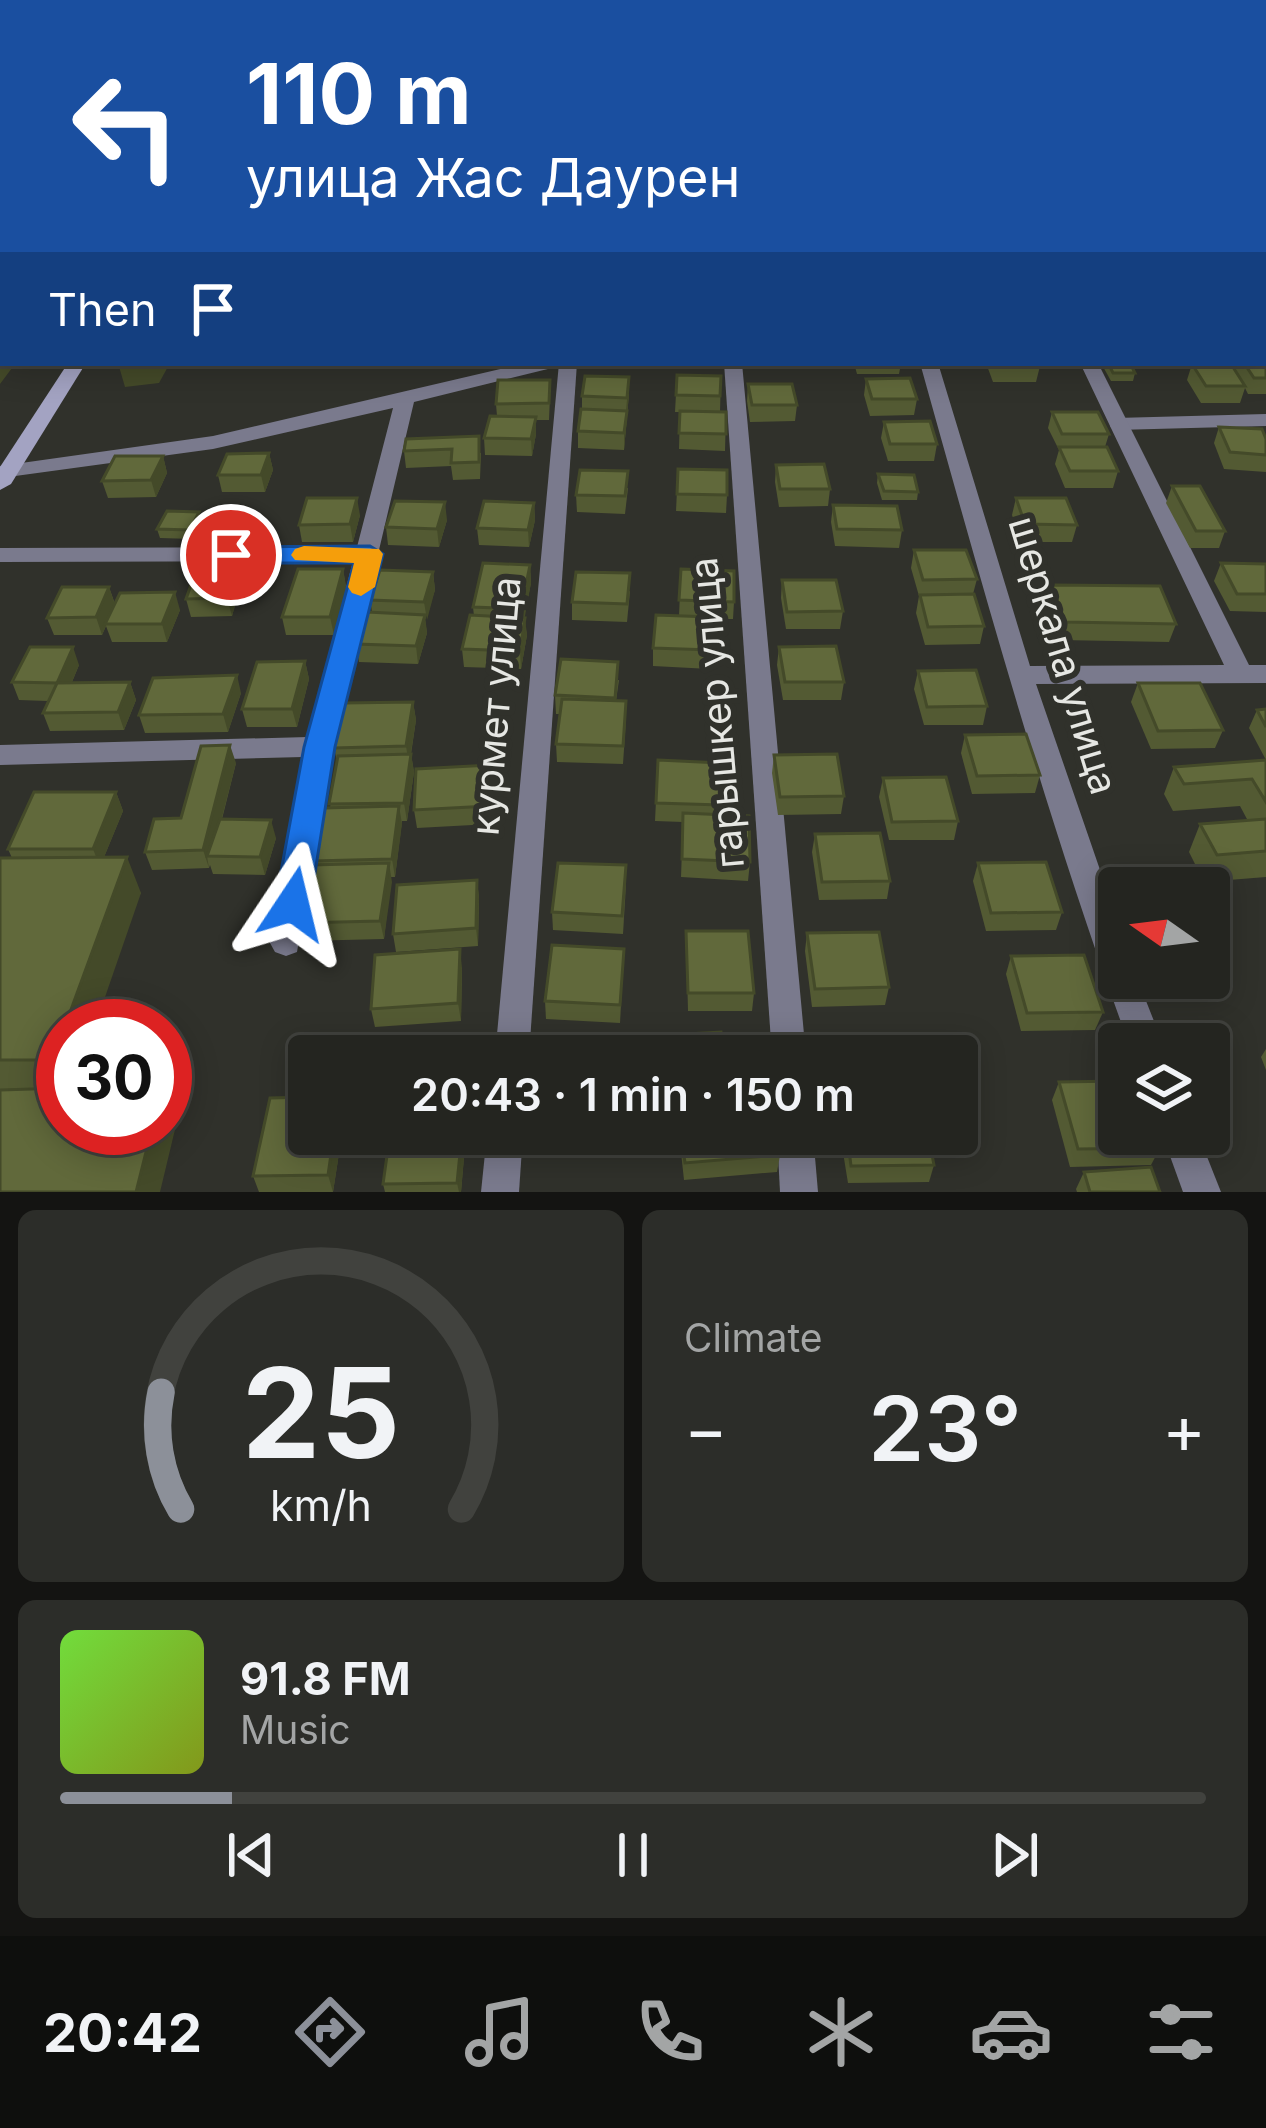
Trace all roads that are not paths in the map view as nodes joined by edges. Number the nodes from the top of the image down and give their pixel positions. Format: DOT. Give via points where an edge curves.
graph roads {
  1 [pos="74,366"];
  2 [pos="537,366"];
  3 [pos="568,366"];
  4 [pos="733,366"];
  5 [pos="929,366"];
  6 [pos="1090,366"];
  7 [pos="405,398"];
  8 [pos="1266,420"];
  9 [pos="1116,424"];
  10 [pos="4,478"];
  11 [pos="370,554"];
  12 [pos="0,555"];
  13 [pos="1228,572"];
  14 [pos="1190,573"];
  15 [pos="1254,674"];
  16 [pos="1020,675"];
  17 [pos="320,747"];
  18 [pos="0,755"];
  19 [pos="1098,909"];
  20 [pos="286,943"];
  21 [pos="514,1035"];
  22 [pos="787,1035"];
  23 [pos="504,1155"];
  24 [pos="796,1155"];
  25 [pos="1188,1155"];
  26 [pos="500,1192"];
  27 [pos="799,1192"];
  28 [pos="1202,1192"];
  1 -- 10 [label="main road"];
  2 -- 7 [label="street"];
  3 -- 21 [label="street, курмет улица"];
  4 -- 22 [label="street, гарышкер улица"];
  5 -- 16 [label="street, шеркала улица"];
  6 -- 9 [label="street"];
  7 -- 10 [label="street" via="207,446"];
  7 -- 11 [label="street"];
  8 -- 9 [label="lane"];
  9 -- 14 [label="street"];
  11 -- 12 [label="street"];
  11 -- 17 [label="street"];
  13 -- 14 [label="street"];
  14 -- 15 [label="street"];
  15 -- 16 [label="street"];
  16 -- 19 [label="street, шеркала улица"];
  17 -- 18 [label="street"];
  17 -- 20 [label="street"];
  23 -- 26 [label="street"];
  24 -- 27 [label="street"];
  25 -- 28 [label="street"];
}
